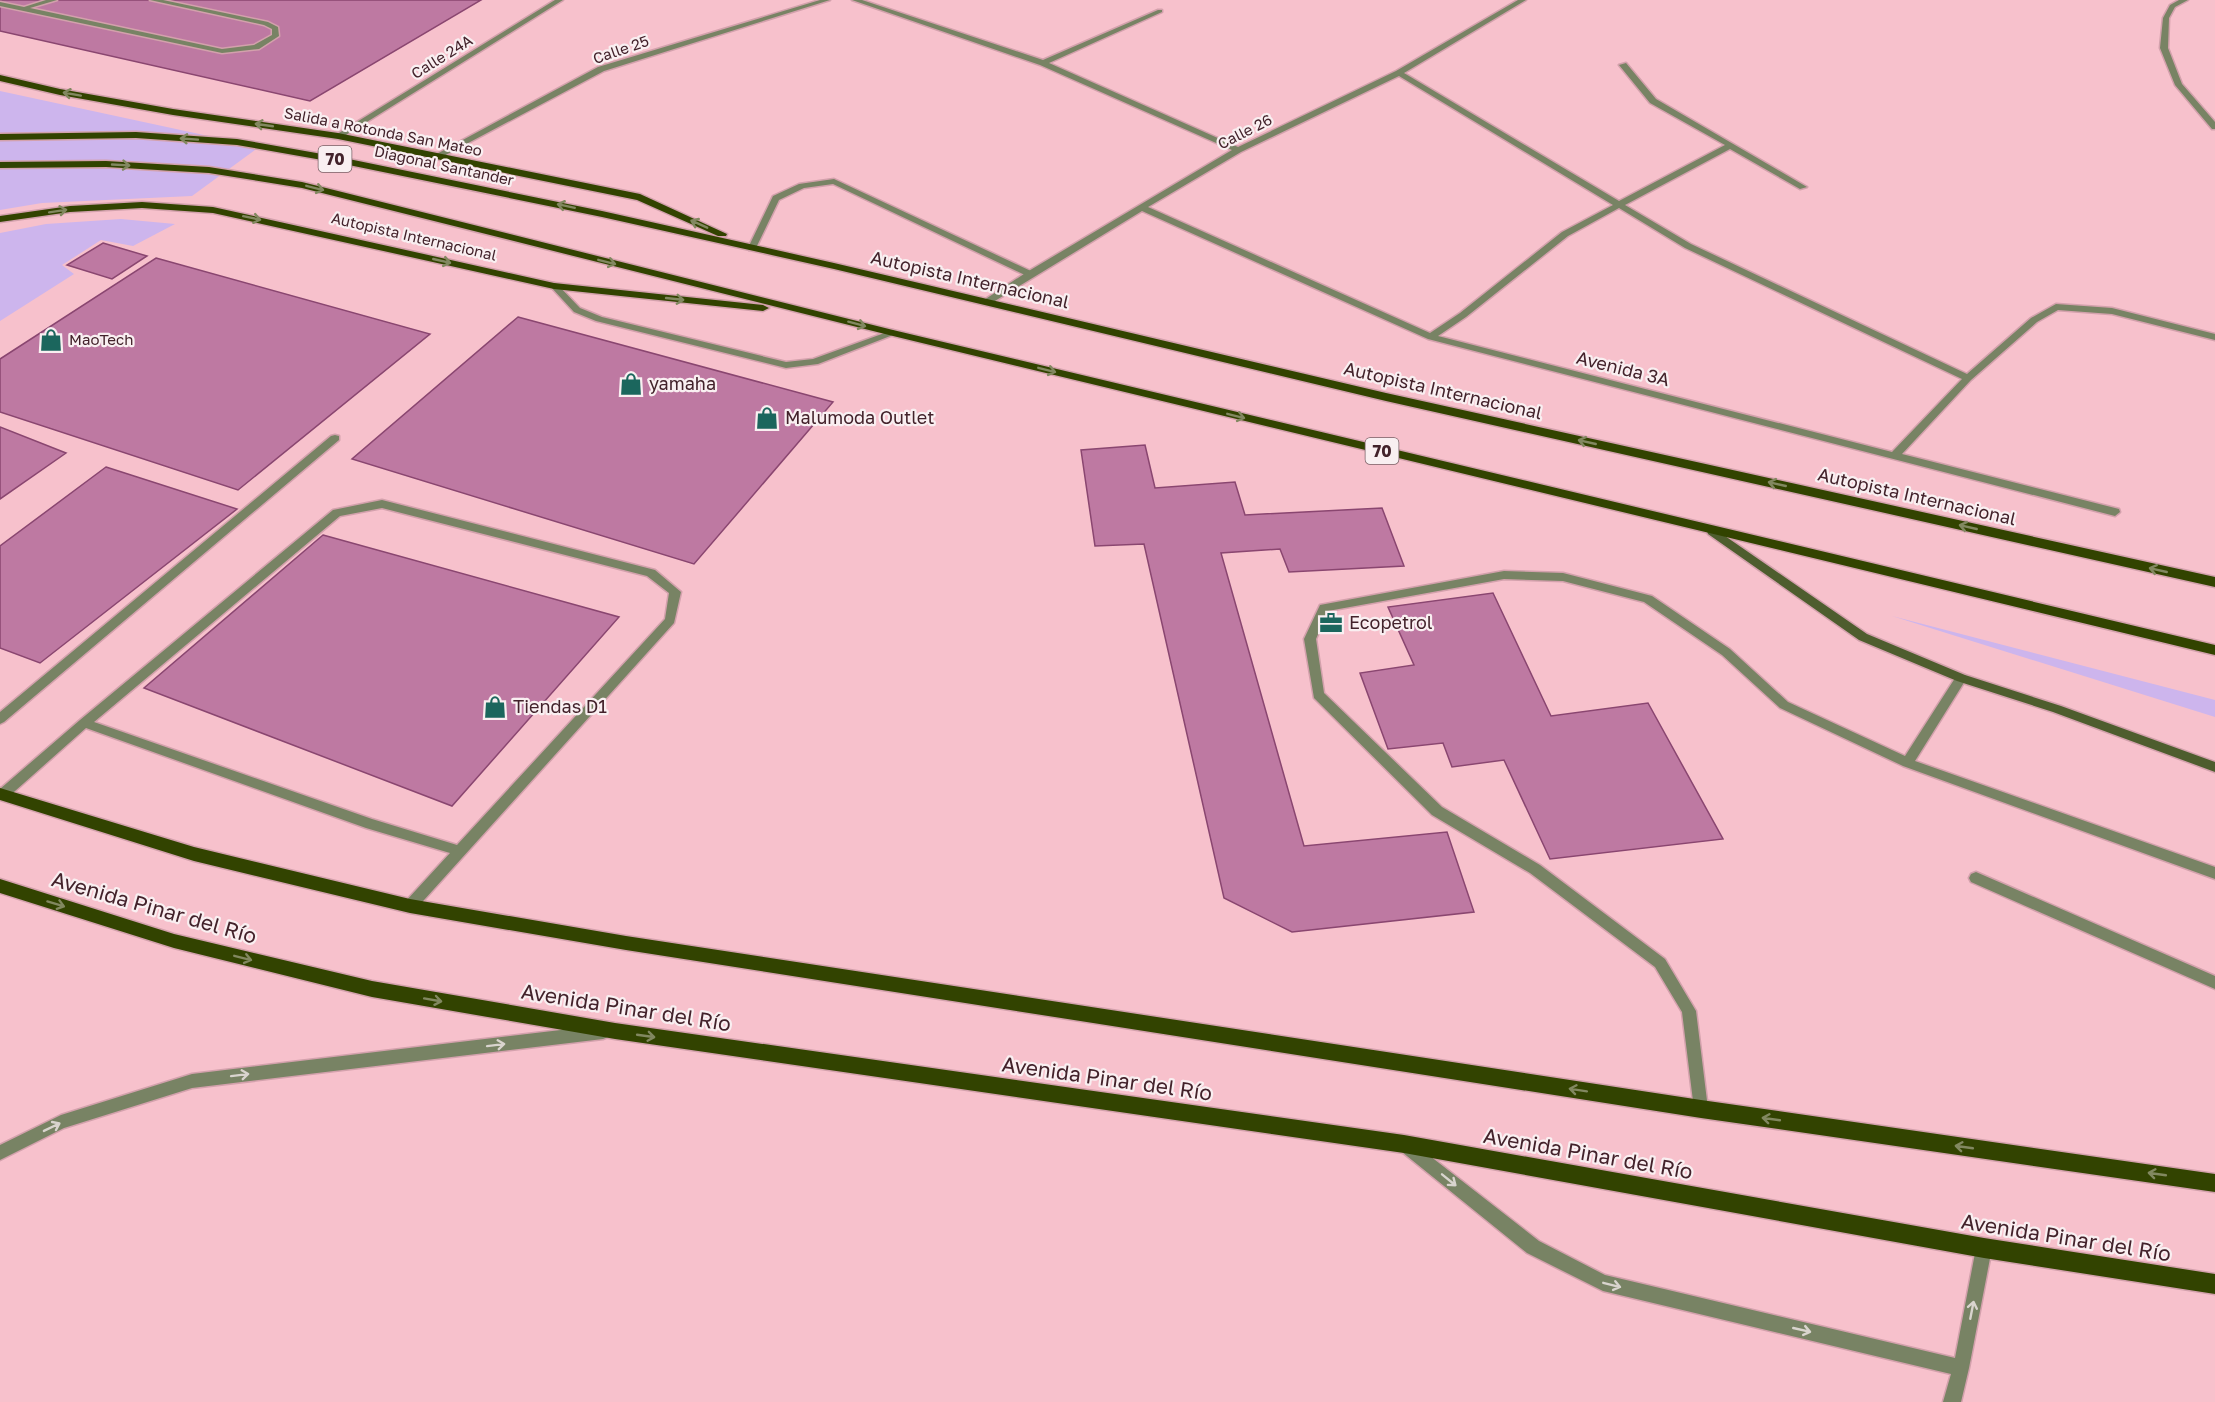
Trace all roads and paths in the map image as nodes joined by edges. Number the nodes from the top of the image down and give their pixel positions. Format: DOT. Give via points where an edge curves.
graph roads {
  1 [pos="54,0"];
  2 [pos="153,0"];
  3 [pos="560,0"];
  4 [pos="826,0"];
  5 [pos="855,0"];
  6 [pos="2185,0"];
  7 [pos="1518,1"];
  8 [pos="0,4"];
  9 [pos="23,8"];
  10 [pos="1160,11"];
  11 [pos="1043,63"];
  12 [pos="1623,65"];
  13 [pos="1399,73"];
  14 [pos="0,78"];
  15 [pos="2215,127"];
  16 [pos="338,136"];
  17 [pos="0,137"];
  18 [pos="1731,145"];
  19 [pos="1238,150"];
  20 [pos="436,156"];
  21 [pos="0,165"];
  22 [pos="1803,187"];
  23 [pos="1617,205"];
  24 [pos="1141,207"];
  25 [pos="0,219"];
  26 [pos="664,228"];
  27 [pos="752,248"];
  28 [pos="1030,274"];
  29 [pos="554,286"];
  30 [pos="987,302"];
  31 [pos="821,315"];
  32 [pos="893,333"];
  33 [pos="2215,337"];
  34 [pos="1431,338"];
  35 [pos="1968,378"];
  36 [pos="335,438"];
  37 [pos="1896,454"];
  38 [pos="2115,512"];
  39 [pos="1712,531"];
  40 [pos="2215,582"];
  41 [pos="2215,650"];
  42 [pos="1961,678"];
  43 [pos="0,719"];
  44 [pos="84,723"];
  45 [pos="1907,763"];
  46 [pos="2215,767"];
  47 [pos="1,795"];
  48 [pos="460,851"];
  49 [pos="2215,873"];
  50 [pos="1976,878"];
  51 [pos="0,886"];
  52 [pos="410,906"];
  53 [pos="2215,983"];
  54 [pos="615,1031"];
  55 [pos="1701,1109"];
  56 [pos="1404,1144"];
  57 [pos="0,1153"];
  58 [pos="2215,1183"];
  59 [pos="1984,1248"];
  60 [pos="2215,1284"];
  61 [pos="1961,1368"];
  62 [pos="1952,1402"];
  1 -- 9 [label="street"];
  2 -- 9 [label="street" via="266,24 276,28 275,36 256,47 222,51"];
  3 -- 16 [label="street, Calle 24A"];
  4 -- 20 [label="street, Calle 25" via="601,69"];
  5 -- 11 [label="street"];
  6 -- 15 [label="street" via="2172,6 2166,18 2164,48 2179,85"];
  7 -- 13 [label="street, Calle 26"];
  8 -- 9 [label="street"];
  10 -- 11 [label="street"];
  11 -- 19 [label="street"];
  12 -- 18 [label="street" via="1653,101"];
  13 -- 19 [label="street, Calle 26"];
  13 -- 23 [label="street"];
  16 -- 14 [label="main road, Salida a Rotonda San Mateo, one-way" via="116,102"];
  16 -- 20 [label="main road, Salida a Rotonda San Mateo"];
  26 -- 17 [label="main road, Diagonal Santander / 70, one-way" via="237,142 136,135"];
  18 -- 22 [label="street"];
  18 -- 23 [label="street"];
  19 -- 24 [label="street, Calle 26"];
  27 -- 20 [label="main road, Salida a Rotonda San Mateo, one-way" via="640,197"];
  21 -- 31 [label="main road, Autopista Internacional / 70, one-way" via="106,164 209,170 302,185"];
  23 -- 34 [label="street" via="1565,234"];
  23 -- 35 [label="street" via="1688,246"];
  24 -- 28 [label="street, Calle 26"];
  24 -- 34 [label="street, Avenida 3A"];
  25 -- 29 [label="main road, Autopista Internacional, one-way" via="69,209 142,205 213,210"];
  26 -- 27 [label="main road, Autopista Internacional / 70"];
  27 -- 28 [label="street" via="776,198 802,186 834,181"];
  27 -- 30 [label="main road, Autopista Internacional / 70"];
  28 -- 30 [label="street, Calle 26"];
  29 -- 31 [label="main road, Autopista Internacional, one-way"];
  29 -- 32 [label="street" via="577,310 599,320 786,365 815,362"];
  40 -- 30 [label="main road, Autopista Internacional / 70, one-way" via="1386,397"];
  31 -- 32 [label="main road, Autopista Internacional / 70, one-way"];
  32 -- 39 [label="main road, Autopista Internacional / 70, one-way"];
  33 -- 35 [label="street" via="2112,311 2056,308 2034,320"];
  34 -- 37 [label="street, Avenida 3A"];
  35 -- 37 [label="street"];
  36 -- 43 [label="street"];
  37 -- 38 [label="street, Avenida 3A"];
  39 -- 41 [label="main road, Autopista Internacional / 70"];
  39 -- 42 [label="street" via="1863,637"];
  42 -- 45 [label="street"];
  42 -- 46 [label="street"];
  44 -- 47 [label="street"];
  44 -- 48 [label="street" via="371,824"];
  44 -- 48 [label="street" via="337,513 381,504 651,573 675,592 670,620"];
  45 -- 49 [label="street"];
  45 -- 55 [label="street" via="1784,705 1726,652 1648,599 1563,577 1504,575 1324,608 1310,639 1318,695 1437,811 1535,869 1660,963 1689,1011"];
  47 -- 52 [label="main road" via="194,854"];
  48 -- 52 [label="street"];
  50 -- 53 [label="street"];
  51 -- 54 [label="main road, Avenida Pinar del Río, one-way" via="174,941 372,989"];
  55 -- 52 [label="main road, one-way"];
  54 -- 56 [label="main road, Avenida Pinar del Río, one-way"];
  57 -- 54 [label="street, one-way" via="62,1122 192,1081"];
  58 -- 55 [label="main road, one-way"];
  56 -- 59 [label="main road, Avenida Pinar del Río"];
  56 -- 61 [label="street, one-way" via="1533,1247 1603,1283"];
  59 -- 60 [label="main road, Avenida Pinar del Río"];
  61 -- 59 [label="street, one-way"];
  61 -- 62 [label="street"];
}
